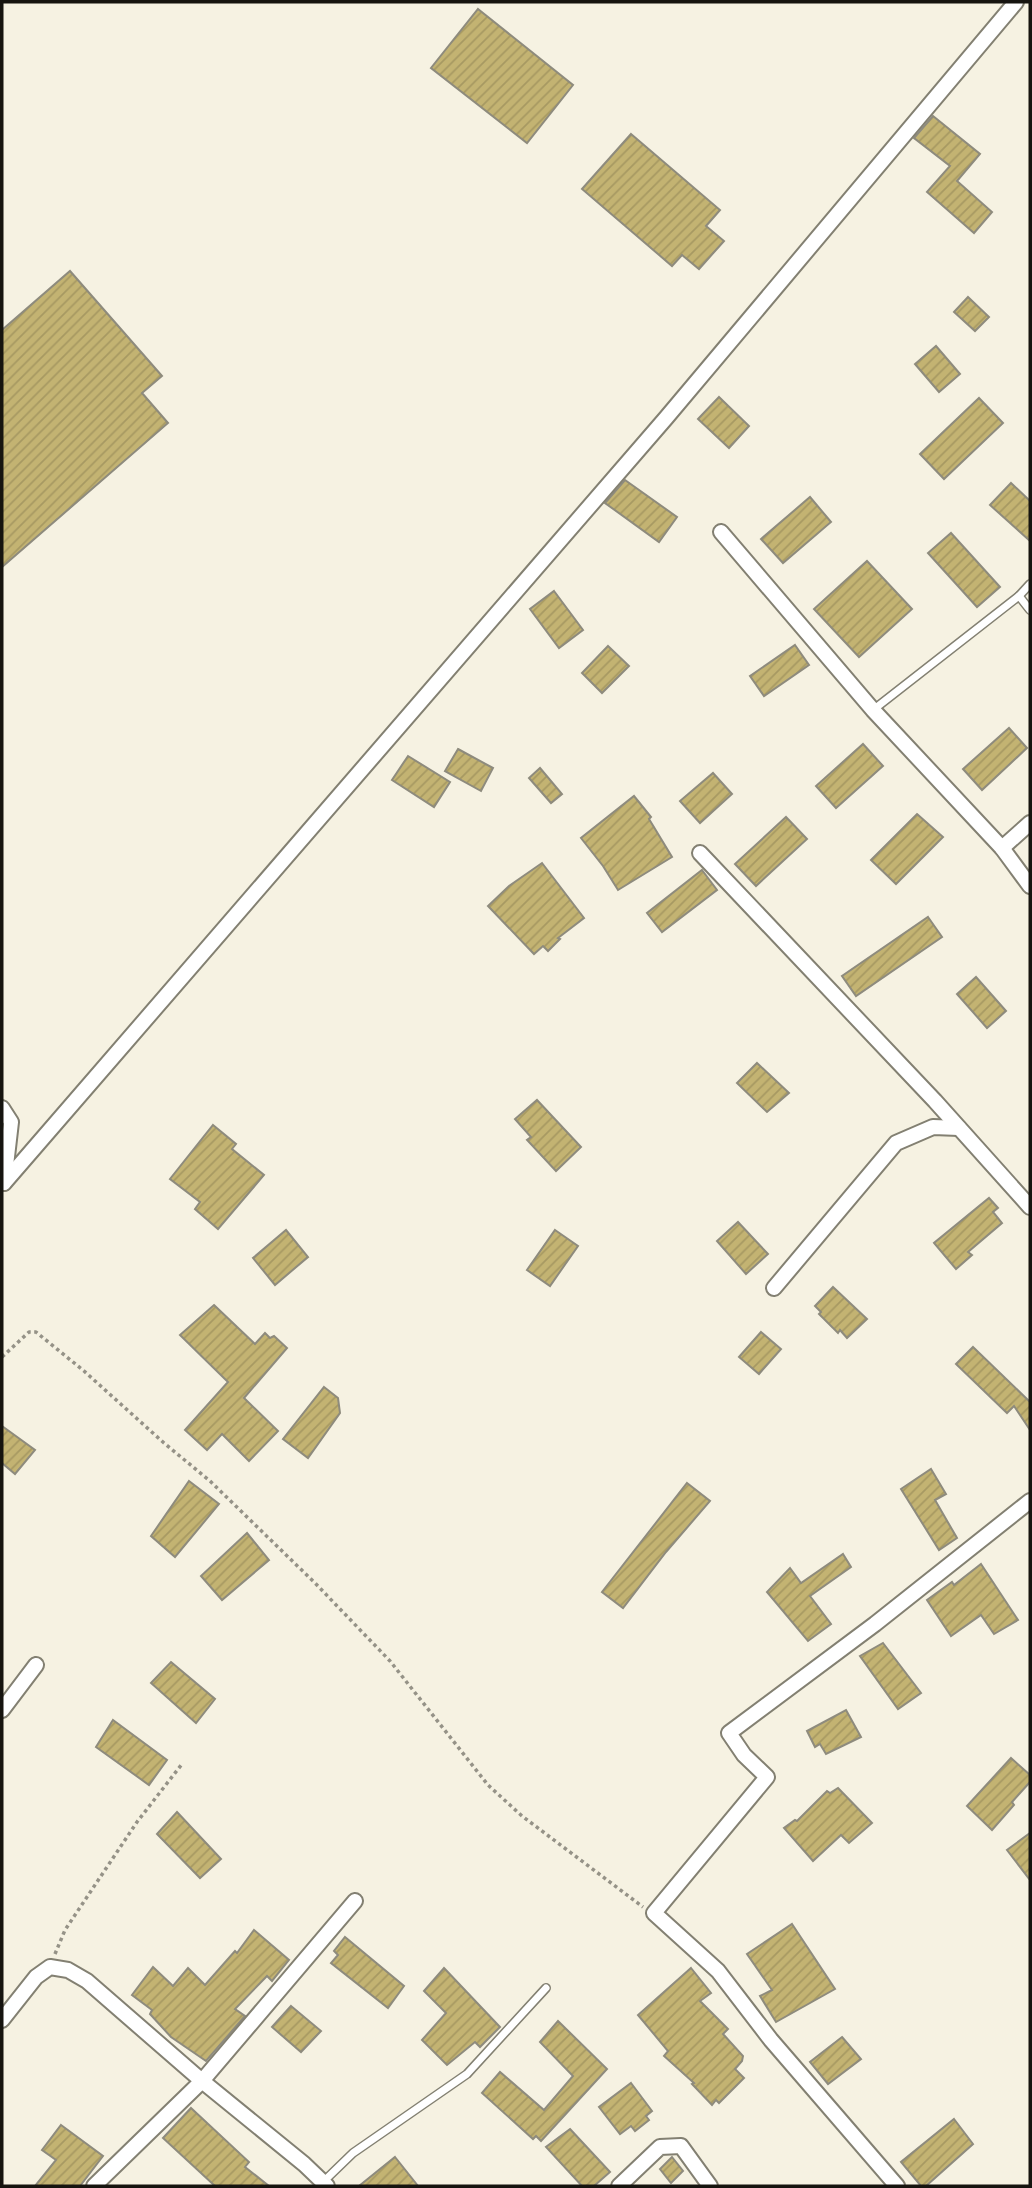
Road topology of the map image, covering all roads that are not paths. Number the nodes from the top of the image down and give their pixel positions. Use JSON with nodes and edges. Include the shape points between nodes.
{"nodes":[{"id":1,"x":1016,"y":2,"type":"edge"},
{"id":2,"x":721,"y":532,"type":"dead end"},
{"id":3,"x":1030,"y":584,"type":"edge"},
{"id":4,"x":1019,"y":596,"type":"junction"},
{"id":5,"x":1030,"y":610,"type":"edge"},
{"id":6,"x":873,"y":710,"type":"junction"},
{"id":7,"x":1030,"y":823,"type":"edge"},
{"id":8,"x":1002,"y":848,"type":"junction"},
{"id":9,"x":700,"y":853,"type":"dead end"},
{"id":10,"x":1030,"y":886,"type":"edge"},
{"id":11,"x":2,"y":1108,"type":"edge"},
{"id":12,"x":959,"y":1128,"type":"junction"},
{"id":13,"x":3,"y":1185,"type":"edge"},
{"id":14,"x":1030,"y":1208,"type":"edge"},
{"id":15,"x":774,"y":1288,"type":"dead end"},
{"id":16,"x":1030,"y":1501,"type":"edge"},
{"id":17,"x":36,"y":1665,"type":"dead end"},
{"id":18,"x":2,"y":1710,"type":"edge"},
{"id":19,"x":355,"y":1900,"type":"dead end"},
{"id":20,"x":546,"y":1988,"type":"dead end"},
{"id":21,"x":2,"y":2020,"type":"edge"},
{"id":22,"x":202,"y":2081,"type":"junction"},
{"id":23,"x":325,"y":2184,"type":"edge"},
{"id":24,"x":94,"y":2186,"type":"edge"},
{"id":25,"x":619,"y":2186,"type":"edge"},
{"id":26,"x":710,"y":2186,"type":"edge"},
{"id":27,"x":897,"y":2186,"type":"edge"}],
"edges":[{"from":1,"to":13,"type":"street","via":[[666,418]]},
{"from":2,"to":6,"type":"street"},
{"from":3,"to":4,"type":"lane"},
{"from":4,"to":5,"type":"lane"},
{"from":4,"to":6,"type":"lane"},
{"from":6,"to":8,"type":"street"},
{"from":7,"to":8,"type":"street"},
{"from":8,"to":10,"type":"street"},
{"from":9,"to":12,"type":"street"},
{"from":11,"to":13,"type":"street","via":[[11,1122]]},
{"from":12,"to":14,"type":"street"},
{"from":12,"to":15,"type":"street","via":[[933,1127],[896,1143]]},
{"from":16,"to":27,"type":"street","via":[[729,1734],[766,1777],[654,1913],[718,1970]]},
{"from":17,"to":18,"type":"street"},
{"from":19,"to":22,"type":"street"},
{"from":20,"to":23,"type":"lane","via":[[467,2074],[353,2153]]},
{"from":21,"to":22,"type":"street","via":[[36,1977],[50,1967],[68,1970],[87,1981]]},
{"from":22,"to":23,"type":"street"},
{"from":22,"to":24,"type":"street"},
{"from":25,"to":26,"type":"street","via":[[660,2147],[681,2146]]}]}
